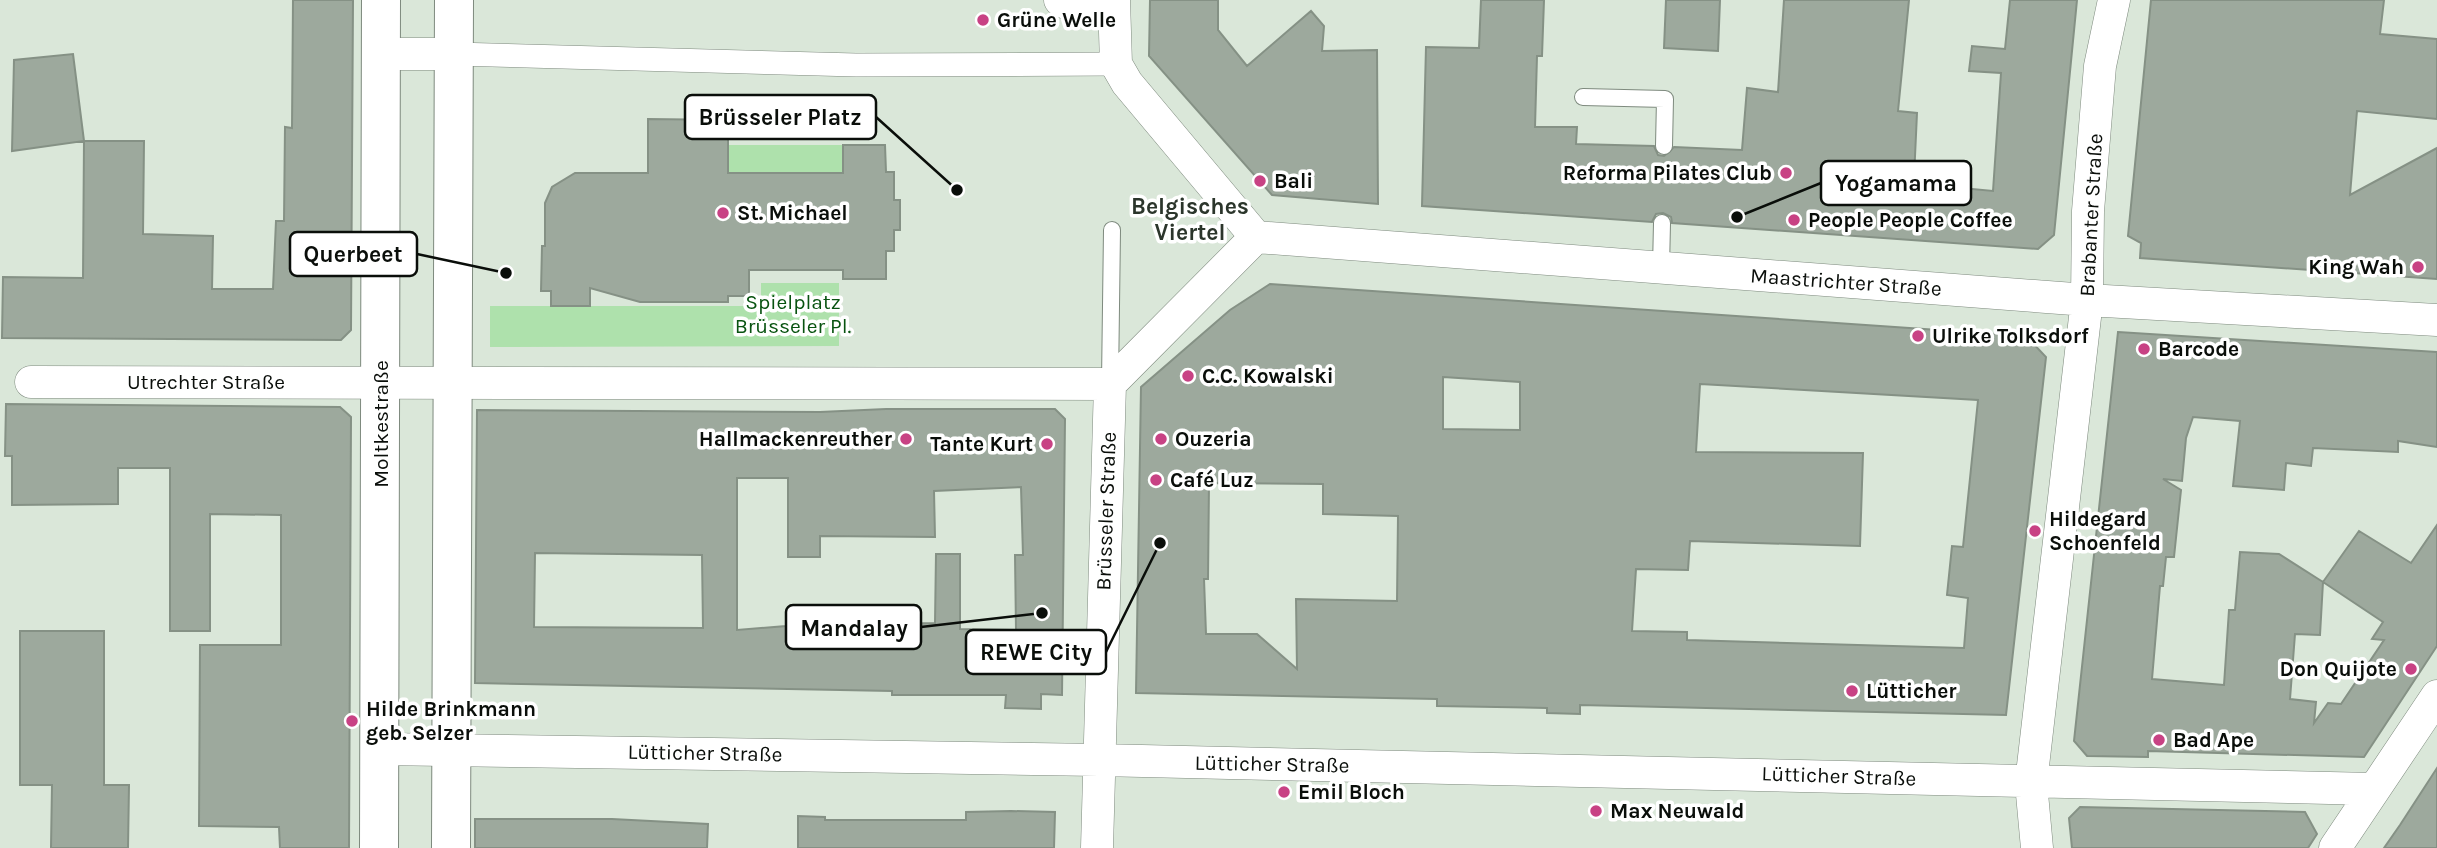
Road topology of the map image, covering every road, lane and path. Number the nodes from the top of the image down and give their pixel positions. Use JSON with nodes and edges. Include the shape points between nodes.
{"nodes":[{"id":1,"x":382,"y":0,"type":"edge"},
{"id":2,"x":454,"y":0,"type":"edge"},
{"id":3,"x":1060,"y":0,"type":"edge"},
{"id":4,"x":2114,"y":0,"type":"edge"},
{"id":5,"x":1114,"y":7,"type":"edge"},
{"id":6,"x":380,"y":54,"type":"junction"},
{"id":7,"x":455,"y":54,"type":"junction"},
{"id":8,"x":1116,"y":64,"type":"junction"},
{"id":9,"x":1583,"y":97,"type":"dead end"},
{"id":10,"x":1664,"y":146,"type":"dead end"},
{"id":11,"x":1662,"y":223,"type":"dead end"},
{"id":12,"x":1112,"y":230,"type":"dead end"},
{"id":13,"x":1256,"y":237,"type":"junction"},
{"id":14,"x":1661,"y":268,"type":"junction"},
{"id":15,"x":2087,"y":300,"type":"junction"},
{"id":16,"x":2437,"y":320,"type":"edge"},
{"id":17,"x":32,"y":382,"type":"dead end"},
{"id":18,"x":380,"y":383,"type":"junction"},
{"id":19,"x":454,"y":384,"type":"junction"},
{"id":20,"x":1110,"y":384,"type":"junction"},
{"id":21,"x":2437,"y":696,"type":"edge"},
{"id":22,"x":380,"y":749,"type":"junction"},
{"id":23,"x":452,"y":749,"type":"junction"},
{"id":24,"x":1099,"y":760,"type":"junction"},
{"id":25,"x":2031,"y":783,"type":"junction"},
{"id":26,"x":2373,"y":789,"type":"junction"},
{"id":27,"x":379,"y":848,"type":"edge"},
{"id":28,"x":451,"y":848,"type":"edge"},
{"id":29,"x":1097,"y":848,"type":"edge"},
{"id":30,"x":2037,"y":848,"type":"edge"},
{"id":31,"x":2335,"y":848,"type":"edge"}],
"edges":[{"from":1,"to":6,"type":"street","name":"Moltkestraße"},
{"from":2,"to":7,"type":"street"},
{"from":3,"to":5,"type":"street","via":[[1083,11]]},
{"from":4,"to":15,"type":"street","name":"Brabanter Straße","via":[[2099,66],[2088,211]]},
{"from":5,"to":8,"type":"street"},
{"from":6,"to":7,"type":"street"},
{"from":6,"to":18,"type":"street","name":"Moltkestraße"},
{"from":7,"to":8,"type":"street","via":[[856,65]]},
{"from":7,"to":19,"type":"street"},
{"from":8,"to":13,"type":"street"},
{"from":9,"to":10,"type":"lane","via":[[1665,99]]},
{"from":11,"to":14,"type":"lane"},
{"from":12,"to":20,"type":"lane"},
{"from":13,"to":14,"type":"street","name":"Maastrichter Straße"},
{"from":13,"to":20,"type":"street"},
{"from":14,"to":15,"type":"street","name":"Maastrichter Straße"},
{"from":15,"to":16,"type":"street","name":"Maastrichter Straße"},
{"from":15,"to":25,"type":"street","name":"Brabanter Straße"},
{"from":17,"to":18,"type":"street","name":"Utrechter Straße"},
{"from":18,"to":19,"type":"street","name":"Utrechter Straße"},
{"from":18,"to":22,"type":"street","name":"Moltkestraße"},
{"from":19,"to":20,"type":"street","name":"Utrechter Straße"},
{"from":19,"to":23,"type":"street"},
{"from":20,"to":24,"type":"street","name":"Brüsseler Straße"},
{"from":21,"to":26,"type":"street"},
{"from":22,"to":23,"type":"street","name":"Lütticher Straße"},
{"from":22,"to":27,"type":"street","name":"Moltkestraße"},
{"from":23,"to":24,"type":"street","name":"Lütticher Straße"},
{"from":23,"to":28,"type":"street"},
{"from":24,"to":25,"type":"street","name":"Lütticher Straße"},
{"from":24,"to":29,"type":"street","name":"Brüsseler Straße"},
{"from":25,"to":26,"type":"street","name":"Lütticher Straße"},
{"from":25,"to":30,"type":"street","name":"Brabanter Straße"},
{"from":26,"to":31,"type":"street"}]}
